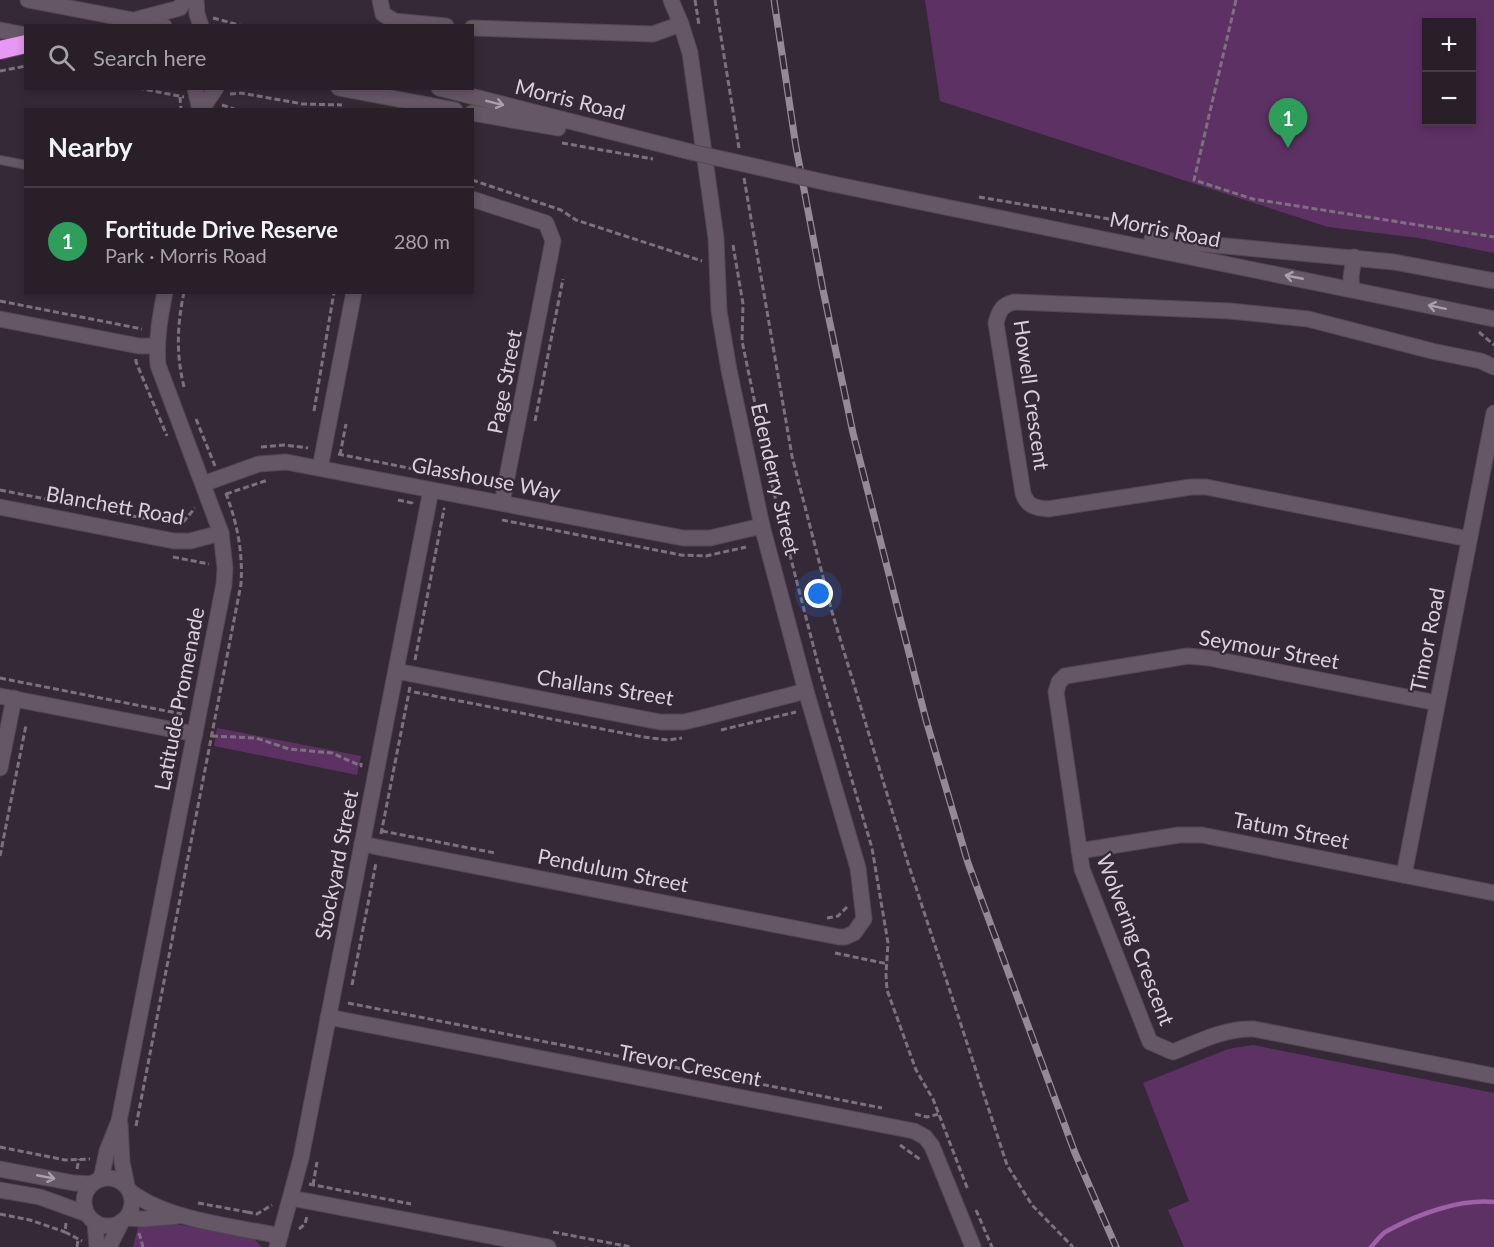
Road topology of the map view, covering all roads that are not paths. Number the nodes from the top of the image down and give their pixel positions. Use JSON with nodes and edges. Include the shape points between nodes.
{"nodes":[{"id":1,"x":28,"y":0,"type":"edge"},
{"id":2,"x":184,"y":0,"type":"edge"},
{"id":3,"x":196,"y":0,"type":"edge"},
{"id":4,"x":380,"y":0,"type":"edge"},
{"id":5,"x":671,"y":0,"type":"edge"},
{"id":6,"x":138,"y":20,"type":"junction"},
{"id":7,"x":155,"y":24,"type":"edge"},
{"id":8,"x":200,"y":24,"type":"edge"},
{"id":9,"x":425,"y":24,"type":"edge"},
{"id":10,"x":681,"y":24,"type":"junction"},
{"id":11,"x":474,"y":28,"type":"edge"},
{"id":12,"x":0,"y":30,"type":"edge"},
{"id":13,"x":24,"y":35,"type":"edge"},
{"id":14,"x":24,"y":44,"type":"edge"},
{"id":15,"x":0,"y":50,"type":"edge"},
{"id":16,"x":195,"y":90,"type":"edge"},
{"id":17,"x":215,"y":90,"type":"edge"},
{"id":18,"x":350,"y":90,"type":"edge"},
{"id":19,"x":447,"y":90,"type":"edge"},
{"id":20,"x":200,"y":108,"type":"edge"},
{"id":21,"x":201,"y":108,"type":"edge"},
{"id":22,"x":444,"y":108,"type":"edge"},
{"id":23,"x":474,"y":113,"type":"edge"},
{"id":24,"x":691,"y":152,"type":"junction"},
{"id":25,"x":0,"y":160,"type":"edge"},
{"id":26,"x":24,"y":165,"type":"edge"},
{"id":27,"x":828,"y":183,"type":"junction"},
{"id":28,"x":474,"y":200,"type":"edge"},
{"id":29,"x":1354,"y":257,"type":"junction"},
{"id":30,"x":1494,"y":281,"type":"edge"},
{"id":31,"x":1352,"y":289,"type":"junction"},
{"id":32,"x":165,"y":294,"type":"edge"},
{"id":33,"x":354,"y":294,"type":"edge"},
{"id":34,"x":0,"y":319,"type":"edge"},
{"id":35,"x":1494,"y":319,"type":"edge"},
{"id":36,"x":157,"y":346,"type":"junction"},
{"id":37,"x":1494,"y":367,"type":"edge"},
{"id":38,"x":1494,"y":413,"type":"edge"},
{"id":39,"x":320,"y":468,"type":"junction"},
{"id":40,"x":203,"y":484,"type":"junction"},
{"id":41,"x":431,"y":490,"type":"junction"},
{"id":42,"x":502,"y":503,"type":"junction"},
{"id":43,"x":0,"y":507,"type":"edge"},
{"id":44,"x":762,"y":526,"type":"junction"},
{"id":45,"x":221,"y":533,"type":"junction"},
{"id":46,"x":1469,"y":539,"type":"junction"},
{"id":47,"x":396,"y":671,"type":"junction"},
{"id":48,"x":1059,"y":682,"type":"joint"},
{"id":49,"x":801,"y":687,"type":"junction"},
{"id":50,"x":7,"y":697,"type":"edge"},
{"id":51,"x":1437,"y":702,"type":"junction"},
{"id":52,"x":195,"y":734,"type":"junction"},
{"id":53,"x":0,"y":768,"type":"edge"},
{"id":54,"x":362,"y":844,"type":"junction"},
{"id":55,"x":1079,"y":850,"type":"junction"},
{"id":56,"x":1404,"y":875,"type":"junction"},
{"id":57,"x":1494,"y":893,"type":"edge"},
{"id":58,"x":854,"y":933,"type":"joint"},
{"id":59,"x":328,"y":1017,"type":"junction"},
{"id":60,"x":1494,"y":1076,"type":"edge"},
{"id":61,"x":119,"y":1121,"type":"junction"},
{"id":62,"x":0,"y":1168,"type":"edge"},
{"id":63,"x":97,"y":1181,"type":"junction"},
{"id":64,"x":128,"y":1189,"type":"junction"},
{"id":65,"x":0,"y":1190,"type":"edge"},
{"id":66,"x":291,"y":1198,"type":"junction"},
{"id":67,"x":181,"y":1215,"type":"junction"},
{"id":68,"x":91,"y":1218,"type":"junction"},
{"id":69,"x":124,"y":1219,"type":"junction"},
{"id":70,"x":278,"y":1241,"type":"edge"},
{"id":71,"x":97,"y":1247,"type":"edge"},
{"id":72,"x":109,"y":1247,"type":"edge"},
{"id":73,"x":548,"y":1247,"type":"edge"},
{"id":74,"x":973,"y":1247,"type":"edge"}],
"edges":[{"from":1,"to":6,"type":"street"},
{"from":2,"to":6,"type":"street","via":[[180,8]]},
{"from":3,"to":8,"type":"street"},
{"from":4,"to":9,"type":"street","via":[[383,14],[394,21]]},
{"from":5,"to":10,"type":"street","name":"Edenderry Street"},
{"from":6,"to":7,"type":"street"},
{"from":10,"to":11,"type":"street","via":[[653,34]]},
{"from":10,"to":44,"type":"street","name":"Edenderry Street","via":[[690,53],[716,238],[719,311]]},
{"from":12,"to":13,"type":"street"},
{"from":14,"to":15,"type":"highway"},
{"from":16,"to":20,"type":"street"},
{"from":17,"to":21,"type":"street"},
{"from":18,"to":22,"type":"street"},
{"from":19,"to":24,"type":"street","name":"Morris Road","one_way":true},
{"from":23,"to":24,"type":"street","name":"Morris Road"},
{"from":24,"to":27,"type":"street","name":"Morris Road","bridge":true},
{"from":25,"to":26,"type":"lane"},
{"from":27,"to":29,"type":"street","name":"Morris Road","via":[[1161,241]]},
{"from":31,"to":27,"type":"street","name":"Morris Road","one_way":true},
{"from":28,"to":42,"type":"street","name":"Page Street","via":[[546,224],[554,241]]},
{"from":29,"to":30,"type":"street","name":"Morris Road"},
{"from":29,"to":31,"type":"street"},
{"from":35,"to":31,"type":"street","name":"Morris Road","one_way":true},
{"from":32,"to":36,"type":"street","name":"Latitude Promenade"},
{"from":33,"to":39,"type":"street"},
{"from":34,"to":36,"type":"street","via":[[139,346]]},
{"from":36,"to":40,"type":"street","name":"Latitude Promenade","via":[[162,380]]},
{"from":37,"to":46,"type":"street","name":"Howell Crescent","via":[[1308,319],[1230,311],[1014,302],[1005,304],[996,323],[1023,493],[1036,508],[1206,487]]},
{"from":38,"to":46,"type":"street","name":"Timor Road"},
{"from":39,"to":40,"type":"street","name":"Glasshouse Way","via":[[268,463]]},
{"from":39,"to":41,"type":"street","name":"Glasshouse Way"},
{"from":40,"to":45,"type":"street","name":"Latitude Promenade"},
{"from":41,"to":42,"type":"street","name":"Glasshouse Way"},
{"from":41,"to":47,"type":"street","name":"Stockyard Street"},
{"from":42,"to":44,"type":"street","name":"Glasshouse Way","via":[[683,538],[710,538]]},
{"from":43,"to":45,"type":"street","name":"Blanchett Road","via":[[174,541]]},
{"from":44,"to":49,"type":"street","name":"Edenderry Street"},
{"from":45,"to":52,"type":"street","name":"Latitude Promenade","via":[[224,584]]},
{"from":46,"to":51,"type":"street","name":"Timor Road"},
{"from":47,"to":49,"type":"street","name":"Challans Street","via":[[660,722],[701,718]]},
{"from":47,"to":54,"type":"street","name":"Stockyard Street"},
{"from":48,"to":51,"type":"street","name":"Seymour Street","via":[[1078,673],[1188,656]]},
{"from":48,"to":55,"type":"street","name":"Wolvering Crescent","via":[[1056,702]]},
{"from":49,"to":58,"type":"street","name":"Edenderry Street","via":[[858,868],[865,914]]},
{"from":50,"to":52,"type":"street"},
{"from":50,"to":53,"type":"street"},
{"from":51,"to":56,"type":"street","name":"Timor Road"},
{"from":52,"to":61,"type":"street","name":"Latitude Promenade"},
{"from":54,"to":58,"type":"street","name":"Pendulum Street","via":[[819,933],[845,937]]},
{"from":54,"to":59,"type":"street","name":"Stockyard Street"},
{"from":55,"to":56,"type":"street","name":"Tatum Street","via":[[1202,835]]},
{"from":55,"to":60,"type":"street","name":"Wolvering Crescent","via":[[1084,875],[1150,1042],[1173,1052],[1222,1032],[1254,1029]]},
{"from":56,"to":57,"type":"street","name":"Tatum Street"},
{"from":59,"to":66,"type":"street","name":"Stockyard Street"},
{"from":59,"to":74,"type":"street","name":"Trevor Crescent","via":[[914,1131],[932,1146]]},
{"from":61,"to":63,"type":"street","name":"Latitude Promenade"},
{"from":61,"to":64,"type":"street","name":"Latitude Promenade"},
{"from":62,"to":63,"type":"street","one_way":true,"via":[[74,1183]]},
{"from":63,"to":64,"type":"street","via":[[112,1178]]},
{"from":63,"to":68,"type":"street","via":[[84,1198]]},
{"from":64,"to":67,"type":"street","via":[[147,1202]]},
{"from":64,"to":69,"type":"street","via":[[132,1205]]},
{"from":65,"to":68,"type":"street","via":[[40,1197]]},
{"from":66,"to":70,"type":"street","name":"Stockyard Street"},
{"from":66,"to":73,"type":"street"},
{"from":67,"to":69,"type":"street"},
{"from":67,"to":70,"type":"street"},
{"from":68,"to":69,"type":"street","via":[[112,1226]]},
{"from":68,"to":71,"type":"street"},
{"from":69,"to":72,"type":"street"}]}
